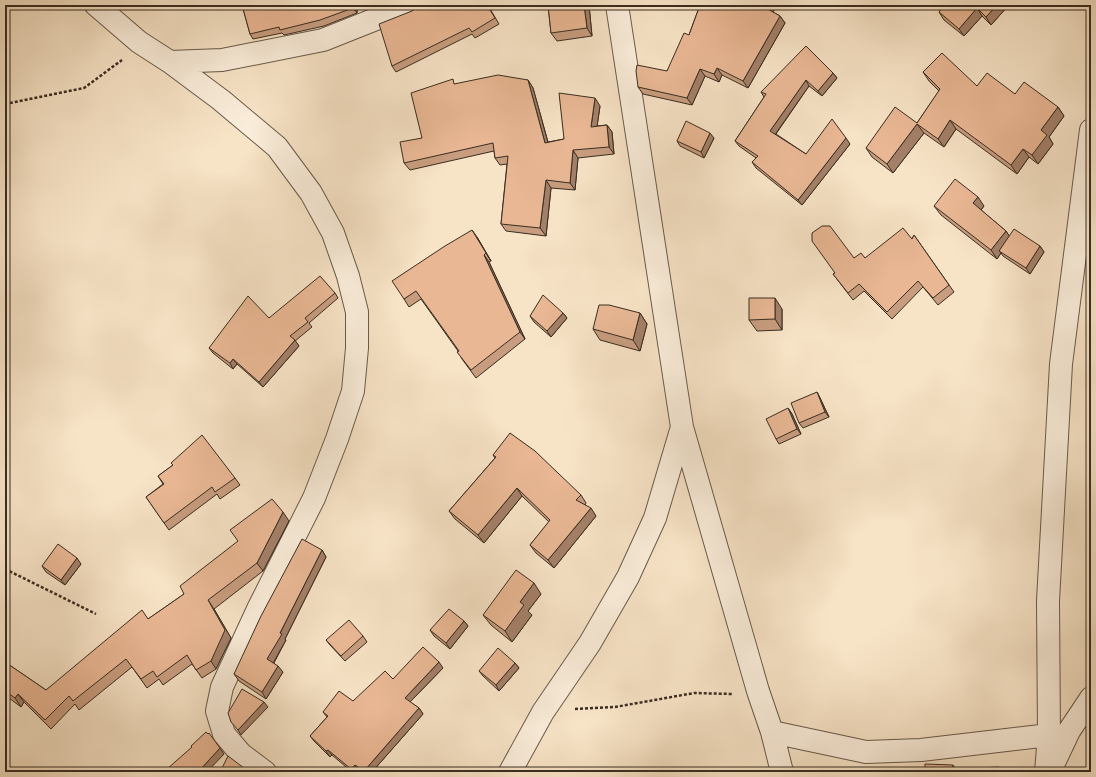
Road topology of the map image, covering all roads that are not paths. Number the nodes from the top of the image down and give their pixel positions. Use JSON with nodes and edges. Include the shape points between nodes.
{"nodes":[{"id":1,"x":96,"y":5,"type":"edge"},
{"id":2,"x":411,"y":5,"type":"edge"},
{"id":3,"x":618,"y":5,"type":"edge"},
{"id":4,"x":170,"y":62,"type":"junction"},
{"id":5,"x":1091,"y":130,"type":"edge"},
{"id":6,"x":682,"y":428,"type":"junction"},
{"id":7,"x":1091,"y":698,"type":"edge"},
{"id":8,"x":772,"y":732,"type":"junction"},
{"id":9,"x":1049,"y":735,"type":"junction"},
{"id":10,"x":265,"y":772,"type":"edge"},
{"id":11,"x":510,"y":772,"type":"edge"},
{"id":12,"x":782,"y":772,"type":"edge"},
{"id":13,"x":1046,"y":772,"type":"edge"},
{"id":14,"x":1050,"y":772,"type":"edge"}],
"edges":[{"from":1,"to":4,"type":"street","via":[[143,45]]},
{"from":2,"to":4,"type":"street","via":[[323,40],[222,60]]},
{"from":3,"to":6,"type":"street"},
{"from":4,"to":10,"type":"street","via":[[277,147],[311,193],[333,233],[357,312],[353,391],[337,438],[314,498],[222,687],[217,711],[224,734],[241,754]]},
{"from":5,"to":9,"type":"street","via":[[1061,364],[1048,601]]},
{"from":6,"to":8,"type":"street"},
{"from":6,"to":11,"type":"street","via":[[655,518],[628,577],[590,643],[545,709]]},
{"from":7,"to":14,"type":"street","via":[[1069,731]]},
{"from":8,"to":9,"type":"street","via":[[866,752],[920,750]]},
{"from":8,"to":12,"type":"street"},
{"from":9,"to":13,"type":"street"}]}
